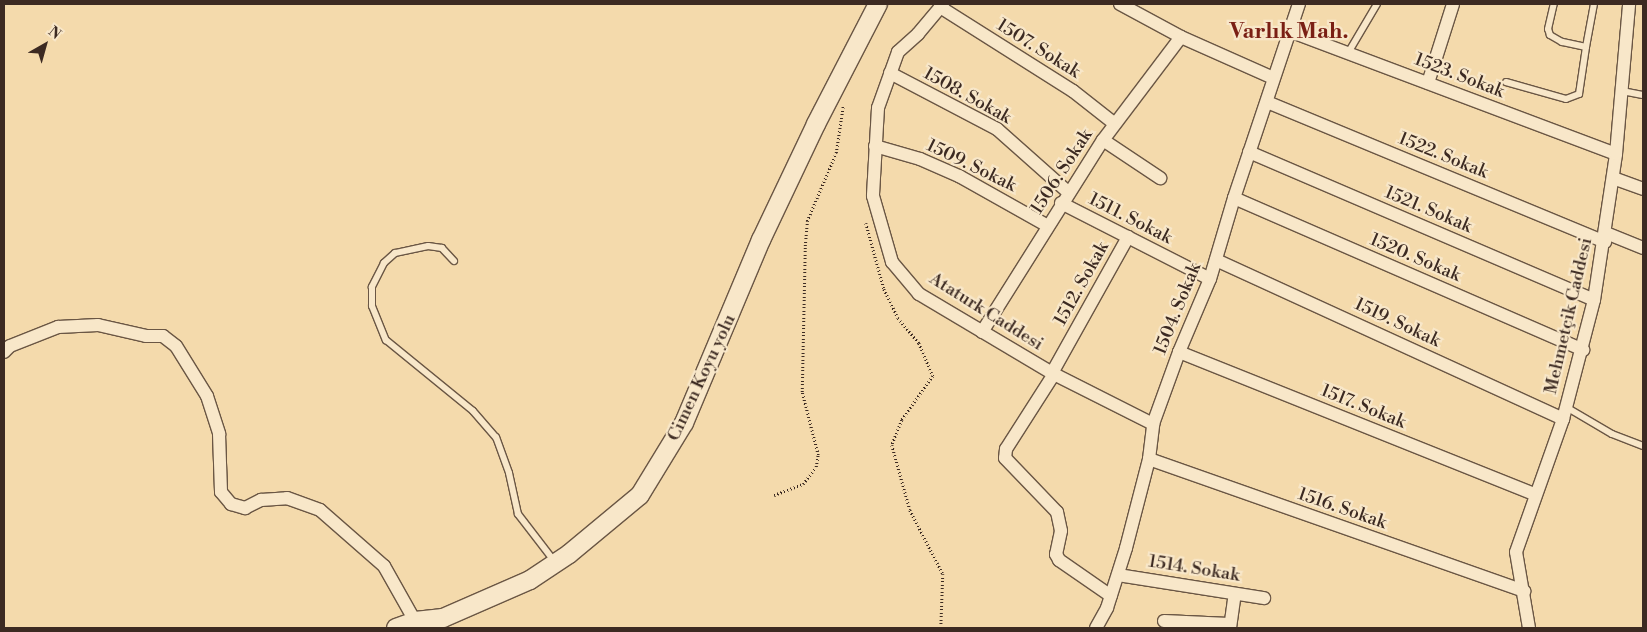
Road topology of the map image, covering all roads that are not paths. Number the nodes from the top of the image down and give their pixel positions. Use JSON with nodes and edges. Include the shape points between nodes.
{"nodes":[{"id":1,"x":878,"y":4,"type":"edge"},
{"id":2,"x":1120,"y":4,"type":"edge"},
{"id":3,"x":1298,"y":4,"type":"edge"},
{"id":4,"x":1377,"y":4,"type":"edge"},
{"id":5,"x":1554,"y":4,"type":"edge"},
{"id":6,"x":1594,"y":4,"type":"edge"},
{"id":7,"x":1629,"y":4,"type":"edge"},
{"id":8,"x":941,"y":5,"type":"edge"},
{"id":9,"x":1449,"y":5,"type":"edge"},
{"id":10,"x":1289,"y":31,"type":"junction"},
{"id":11,"x":1182,"y":37,"type":"junction"},
{"id":12,"x":1586,"y":47,"type":"junction"},
{"id":13,"x":1348,"y":53,"type":"junction"},
{"id":14,"x":890,"y":73,"type":"junction"},
{"id":15,"x":1273,"y":78,"type":"junction"},
{"id":16,"x":1506,"y":82,"type":"dead end"},
{"id":17,"x":1428,"y":83,"type":"junction"},
{"id":18,"x":1622,"y":91,"type":"junction"},
{"id":19,"x":1643,"y":95,"type":"edge"},
{"id":20,"x":1267,"y":102,"type":"junction"},
{"id":21,"x":1115,"y":124,"type":"junction"},
{"id":22,"x":1103,"y":140,"type":"junction"},
{"id":23,"x":875,"y":146,"type":"junction"},
{"id":24,"x":1249,"y":152,"type":"junction"},
{"id":25,"x":1616,"y":154,"type":"junction"},
{"id":26,"x":1160,"y":178,"type":"dead end"},
{"id":27,"x":1613,"y":178,"type":"junction"},
{"id":28,"x":1643,"y":189,"type":"edge"},
{"id":29,"x":1069,"y":193,"type":"junction"},
{"id":30,"x":1234,"y":198,"type":"junction"},
{"id":31,"x":1061,"y":204,"type":"junction"},
{"id":32,"x":1048,"y":226,"type":"junction"},
{"id":33,"x":1128,"y":237,"type":"junction"},
{"id":34,"x":1606,"y":238,"type":"junction"},
{"id":35,"x":1643,"y":248,"type":"edge"},
{"id":36,"x":1216,"y":260,"type":"junction"},
{"id":37,"x":454,"y":262,"type":"dead end"},
{"id":38,"x":1210,"y":279,"type":"junction"},
{"id":39,"x":1594,"y":300,"type":"junction"},
{"id":40,"x":982,"y":332,"type":"junction"},
{"id":41,"x":1583,"y":350,"type":"junction"},
{"id":42,"x":4,"y":352,"type":"edge"},
{"id":43,"x":1179,"y":352,"type":"junction"},
{"id":44,"x":1053,"y":374,"type":"junction"},
{"id":45,"x":1565,"y":413,"type":"junction"},
{"id":46,"x":1153,"y":424,"type":"junction"},
{"id":47,"x":1643,"y":446,"type":"edge"},
{"id":48,"x":1149,"y":459,"type":"junction"},
{"id":49,"x":1534,"y":494,"type":"junction"},
{"id":50,"x":556,"y":563,"type":"junction"},
{"id":51,"x":1118,"y":575,"type":"junction"},
{"id":52,"x":1524,"y":592,"type":"junction"},
{"id":53,"x":1235,"y":594,"type":"junction"},
{"id":54,"x":1111,"y":596,"type":"junction"},
{"id":55,"x":1264,"y":598,"type":"dead end"},
{"id":56,"x":1164,"y":621,"type":"dead end"},
{"id":57,"x":422,"y":625,"type":"edge"},
{"id":58,"x":1230,"y":626,"type":"edge"},
{"id":59,"x":396,"y":628,"type":"edge"},
{"id":60,"x":1096,"y":628,"type":"edge"},
{"id":61,"x":1529,"y":628,"type":"edge"}],
"edges":[{"from":1,"to":50,"type":"street","name":"Cimen Koyu yolu","via":[[812,132],[671,445],[640,495]]},
{"from":2,"to":11,"type":"street"},
{"from":3,"to":10,"type":"street","name":"1504. Sokak"},
{"from":4,"to":13,"type":"lane"},
{"from":5,"to":12,"type":"lane","via":[[1548,29],[1550,35],[1562,42]]},
{"from":6,"to":12,"type":"lane"},
{"from":7,"to":18,"type":"street","name":"Mehmetçik Caddesi"},
{"from":8,"to":14,"type":"street","name":"Ataturk Caddesi","via":[[918,34],[898,52]]},
{"from":8,"to":21,"type":"street","name":"1507. Sokak","via":[[1073,91]]},
{"from":9,"to":17,"type":"street"},
{"from":10,"to":13,"type":"street","name":"1523. Sokak"},
{"from":10,"to":15,"type":"street","name":"1504. Sokak"},
{"from":11,"to":15,"type":"street"},
{"from":11,"to":21,"type":"street","name":"1506. Sokak"},
{"from":12,"to":16,"type":"lane","via":[[1576,97],[1566,98]]},
{"from":13,"to":17,"type":"street","name":"1523. Sokak"},
{"from":14,"to":23,"type":"street","name":"Ataturk Caddesi","via":[[878,108]]},
{"from":14,"to":29,"type":"street","name":"1508. Sokak","via":[[997,129]]},
{"from":15,"to":20,"type":"street","name":"1504. Sokak"},
{"from":17,"to":25,"type":"street","name":"1523. Sokak"},
{"from":18,"to":19,"type":"lane"},
{"from":18,"to":25,"type":"street","name":"Mehmetçik Caddesi"},
{"from":20,"to":24,"type":"street","name":"1504. Sokak"},
{"from":20,"to":34,"type":"street","name":"1522. Sokak"},
{"from":21,"to":22,"type":"street","name":"1506. Sokak"},
{"from":22,"to":26,"type":"street"},
{"from":22,"to":29,"type":"street","name":"1506. Sokak"},
{"from":23,"to":32,"type":"street","name":"1509. Sokak","via":[[920,159],[959,176]]},
{"from":23,"to":40,"type":"street","name":"Ataturk Caddesi","via":[[874,203],[892,262],[919,294]]},
{"from":24,"to":30,"type":"street","name":"1504. Sokak"},
{"from":24,"to":39,"type":"street","name":"1521. Sokak"},
{"from":25,"to":27,"type":"street","name":"Mehmetçik Caddesi"},
{"from":27,"to":28,"type":"street"},
{"from":27,"to":34,"type":"street","name":"Mehmetçik Caddesi"},
{"from":29,"to":31,"type":"street","name":"1506. Sokak"},
{"from":30,"to":36,"type":"street","name":"1504. Sokak"},
{"from":30,"to":41,"type":"street","name":"1520. Sokak"},
{"from":31,"to":32,"type":"street","name":"1506. Sokak"},
{"from":31,"to":33,"type":"street","name":"1511. Sokak"},
{"from":32,"to":40,"type":"street","name":"1506. Sokak"},
{"from":33,"to":38,"type":"street","name":"1511. Sokak"},
{"from":33,"to":44,"type":"street","name":"1512. Sokak"},
{"from":34,"to":35,"type":"street","name":"1522. Sokak"},
{"from":34,"to":39,"type":"street","name":"Mehmetçik Caddesi"},
{"from":36,"to":38,"type":"street","name":"1504. Sokak"},
{"from":36,"to":45,"type":"street","name":"1519. Sokak"},
{"from":37,"to":50,"type":"lane","via":[[442,248],[428,246],[396,253],[384,263],[372,287],[372,306],[386,340],[473,411],[496,437],[509,473],[518,514]]},
{"from":38,"to":43,"type":"street","name":"1504. Sokak"},
{"from":39,"to":41,"type":"street","name":"Mehmetçik Caddesi"},
{"from":40,"to":44,"type":"street","name":"Ataturk Caddesi"},
{"from":41,"to":45,"type":"street","name":"Mehmetçik Caddesi"},
{"from":42,"to":57,"type":"street","via":[[10,346],[58,327],[98,325],[146,336],[163,336],[176,346],[206,396],[219,434],[221,492],[231,504],[245,508],[260,500],[287,498],[320,510],[384,566]]},
{"from":43,"to":46,"type":"street","name":"1504. Sokak"},
{"from":43,"to":49,"type":"street","name":"1517. Sokak"},
{"from":44,"to":46,"type":"street","name":"Ataturk Caddesi"},
{"from":44,"to":54,"type":"street","name":"1512. Sokak","via":[[1006,449],[1005,458],[1057,512],[1061,531],[1056,554],[1059,560]]},
{"from":45,"to":47,"type":"lane"},
{"from":45,"to":49,"type":"street","name":"Mehmetçik Caddesi"},
{"from":46,"to":48,"type":"street","name":"1504. Sokak"},
{"from":48,"to":51,"type":"street","name":"1504. Sokak"},
{"from":48,"to":52,"type":"street","name":"1516. Sokak"},
{"from":49,"to":52,"type":"street","name":"Mehmetçik Caddesi","via":[[1516,552]]},
{"from":50,"to":57,"type":"street","name":"Cimen Koyu yolu","via":[[530,580]]},
{"from":51,"to":53,"type":"street","name":"1514. Sokak"},
{"from":51,"to":54,"type":"street","name":"1504. Sokak"},
{"from":52,"to":61,"type":"street","name":"Mehmetçik Caddesi"},
{"from":53,"to":55,"type":"street","name":"1514. Sokak"},
{"from":53,"to":58,"type":"street"},
{"from":54,"to":60,"type":"street","name":"1504. Sokak"},
{"from":56,"to":58,"type":"street"},
{"from":57,"to":59,"type":"street"}]}
